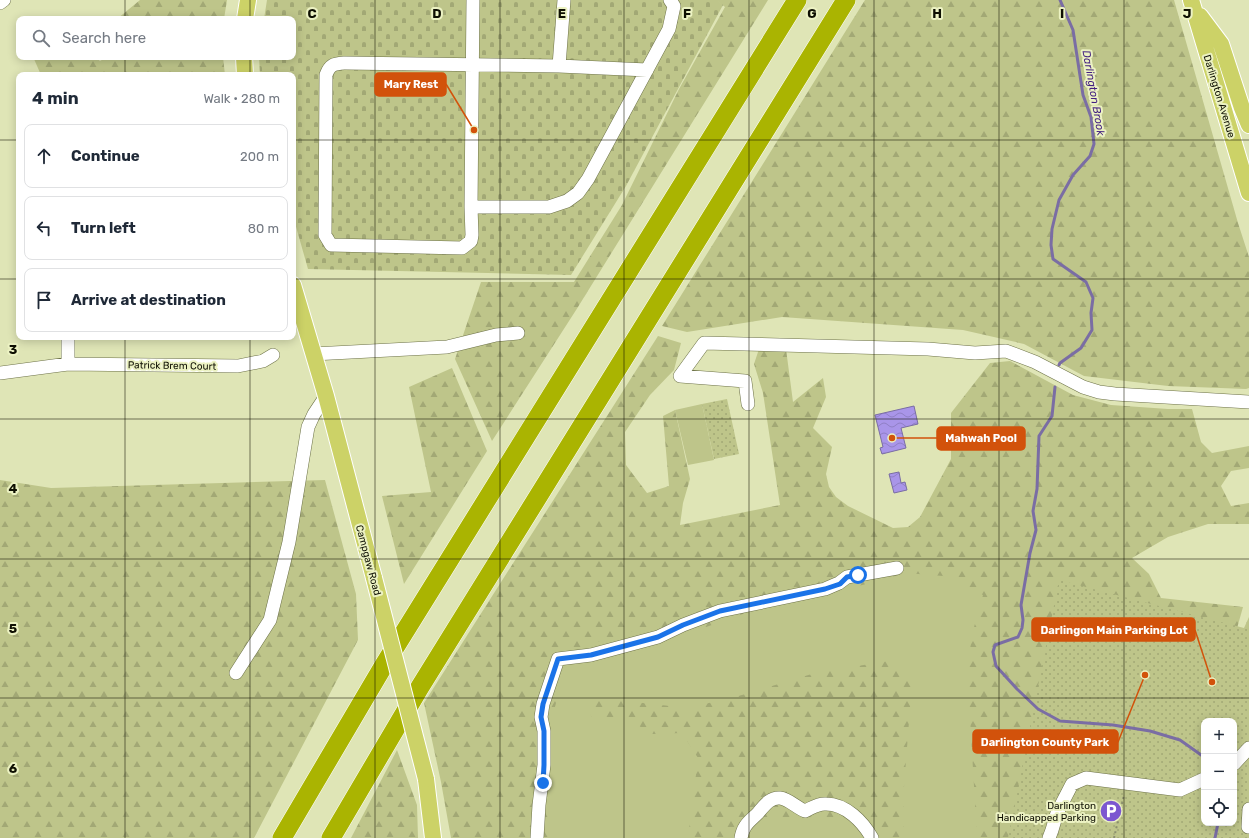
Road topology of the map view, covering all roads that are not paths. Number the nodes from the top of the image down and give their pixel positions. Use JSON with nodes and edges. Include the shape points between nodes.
{"nodes":[{"id":1,"x":4,"y":0,"type":"edge"},
{"id":2,"x":248,"y":0,"type":"edge"},
{"id":3,"x":473,"y":0,"type":"edge"},
{"id":4,"x":564,"y":0,"type":"edge"},
{"id":5,"x":670,"y":0,"type":"edge"},
{"id":6,"x":797,"y":0,"type":"edge"},
{"id":7,"x":846,"y":0,"type":"edge"},
{"id":8,"x":0,"y":3,"type":"edge"},
{"id":9,"x":1192,"y":3,"type":"edge"},
{"id":10,"x":245,"y":16,"type":"edge"},
{"id":11,"x":244,"y":60,"type":"edge"},
{"id":12,"x":472,"y":66,"type":"junction"},
{"id":13,"x":559,"y":66,"type":"junction"},
{"id":14,"x":647,"y":70,"type":"junction"},
{"id":15,"x":245,"y":72,"type":"edge"},
{"id":16,"x":1249,"y":125,"type":"edge"},
{"id":17,"x":1249,"y":193,"type":"edge"},
{"id":18,"x":471,"y":207,"type":"junction"},
{"id":19,"x":296,"y":296,"type":"edge"},
{"id":20,"x":518,"y":333,"type":"dead end"},
{"id":21,"x":68,"y":340,"type":"edge"},
{"id":22,"x":313,"y":354,"type":"junction"},
{"id":23,"x":273,"y":355,"type":"dead end"},
{"id":24,"x":68,"y":364,"type":"junction"},
{"id":25,"x":0,"y":373,"type":"edge"},
{"id":26,"x":326,"y":396,"type":"junction"},
{"id":27,"x":1249,"y":402,"type":"edge"},
{"id":28,"x":748,"y":404,"type":"dead end"},
{"id":29,"x":898,"y":568,"type":"dead end"},
{"id":30,"x":236,"y":673,"type":"dead end"},
{"id":31,"x":1249,"y":753,"type":"edge"},
{"id":32,"x":1237,"y":762,"type":"edge"},
{"id":33,"x":1201,"y":780,"type":"edge"},
{"id":34,"x":1249,"y":809,"type":"edge"},
{"id":35,"x":1248,"y":827,"type":"edge"},
{"id":36,"x":282,"y":838,"type":"edge"},
{"id":37,"x":331,"y":838,"type":"edge"},
{"id":38,"x":433,"y":838,"type":"edge"},
{"id":39,"x":537,"y":838,"type":"edge"},
{"id":40,"x":740,"y":838,"type":"edge"},
{"id":41,"x":872,"y":838,"type":"edge"},
{"id":42,"x":1049,"y":838,"type":"edge"}],
"edges":[{"from":1,"to":8,"type":"street"},
{"from":2,"to":10,"type":"main road"},
{"from":3,"to":12,"type":"street"},
{"from":4,"to":13,"type":"street"},
{"from":5,"to":14,"type":"street","via":[[674,6],[669,29]]},
{"from":6,"to":36,"type":"highway","via":[[384,665]]},
{"from":7,"to":37,"type":"highway","via":[[424,681]]},
{"from":9,"to":16,"type":"main road","via":[[1221,44]]},
{"from":9,"to":17,"type":"main road","name":"Darlington Avenue"},
{"from":11,"to":15,"type":"main road"},
{"from":12,"to":13,"type":"street"},
{"from":12,"to":18,"type":"street"},
{"from":12,"to":18,"type":"street","via":[[345,63],[328,68],[325,235],[331,245],[462,248],[471,241]]},
{"from":13,"to":14,"type":"street"},
{"from":14,"to":18,"type":"street","via":[[578,193],[567,201],[549,208]]},
{"from":19,"to":22,"type":"main road","name":"Campgaw Road"},
{"from":20,"to":22,"type":"street","via":[[447,346]]},
{"from":21,"to":24,"type":"street"},
{"from":22,"to":26,"type":"main road","name":"Campgaw Road"},
{"from":23,"to":24,"type":"street","name":"Patrick Brem Court","via":[[262,361],[238,366]]},
{"from":24,"to":25,"type":"street","name":"Patrick Brem Court"},
{"from":26,"to":30,"type":"street","via":[[308,427],[289,542],[270,620]]},
{"from":26,"to":38,"type":"main road","name":"Campgaw Road","bridge":true,"via":[[426,779]]},
{"from":27,"to":28,"type":"street","via":[[1099,392],[1083,387],[1006,350],[975,353],[928,349],[704,343],[680,376],[745,381]]},
{"from":29,"to":39,"type":"street","via":[[847,577],[840,584],[825,589],[720,611],[658,637],[625,646],[591,655],[558,659],[541,717],[544,731],[544,765]]},
{"from":31,"to":32,"type":"street"},
{"from":33,"to":42,"type":"street","via":[[1180,790],[1086,778],[1072,784],[1057,813]]},
{"from":34,"to":35,"type":"street"},
{"from":40,"to":41,"type":"street","via":[[746,825],[766,803],[771,799],[782,798],[805,811],[816,805],[826,804],[843,809],[858,819]]}]}
